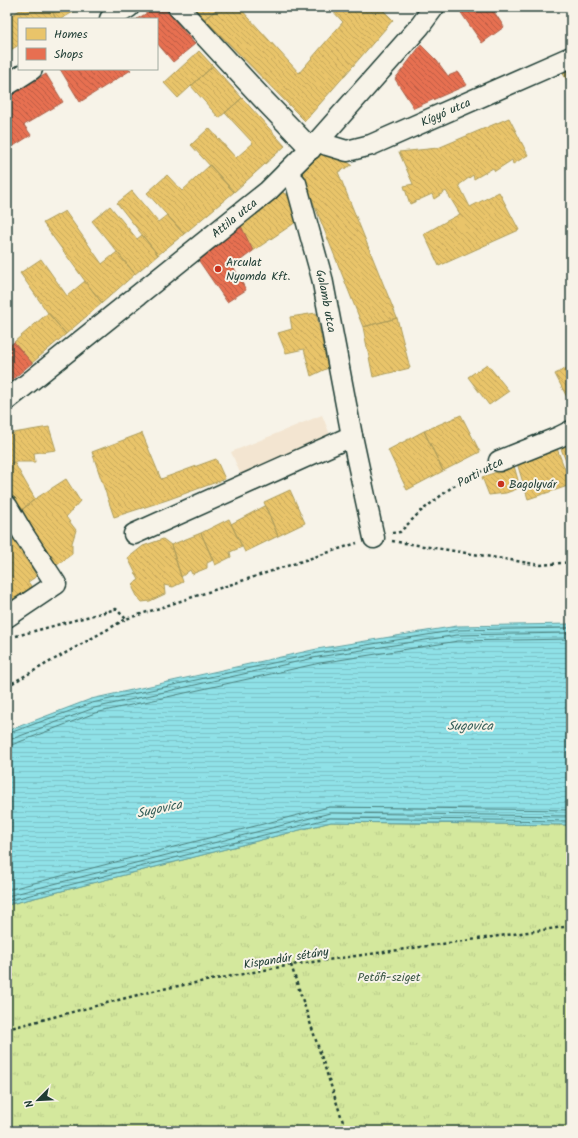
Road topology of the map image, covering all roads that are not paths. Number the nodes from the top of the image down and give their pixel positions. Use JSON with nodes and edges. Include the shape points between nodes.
{"nodes":[{"id":1,"x":129,"y":7,"type":"edge"},
{"id":2,"x":178,"y":7,"type":"edge"},
{"id":3,"x":434,"y":7,"type":"edge"},
{"id":4,"x":112,"y":18,"type":"edge"},
{"id":5,"x":571,"y":57,"type":"edge"},
{"id":6,"x":30,"y":70,"type":"edge"},
{"id":7,"x":7,"y":85,"type":"edge"},
{"id":8,"x":315,"y":145,"type":"junction"},
{"id":9,"x":286,"y":173,"type":"junction"},
{"id":10,"x":7,"y":400,"type":"edge"},
{"id":11,"x":571,"y":431,"type":"edge"},
{"id":12,"x":352,"y":436,"type":"junction"},
{"id":13,"x":499,"y":461,"type":"road end"},
{"id":14,"x":7,"y":506,"type":"edge"},
{"id":15,"x":134,"y":534,"type":"dead end"},
{"id":16,"x":374,"y":538,"type":"road end"},
{"id":17,"x":7,"y":617,"type":"edge"}],
"edges":[{"from":1,"to":4,"type":"street"},
{"from":2,"to":8,"type":"street","via":[[257,93]]},
{"from":3,"to":8,"type":"street","name":"Attila utca"},
{"from":5,"to":8,"type":"street","name":"Kígyó utca","via":[[371,145],[347,151],[327,145]]},
{"from":6,"to":7,"type":"street"},
{"from":8,"to":9,"type":"street","name":"Attila utca"},
{"from":9,"to":10,"type":"street","name":"Attila utca","via":[[268,191]]},
{"from":9,"to":12,"type":"street","name":"Galamb utca","via":[[296,183],[322,278]]},
{"from":11,"to":13,"type":"street","name":"Parti utca"},
{"from":12,"to":15,"type":"street"},
{"from":12,"to":16,"type":"street","name":"Galamb utca"},
{"from":14,"to":17,"type":"street","via":[[56,584]]}]}
